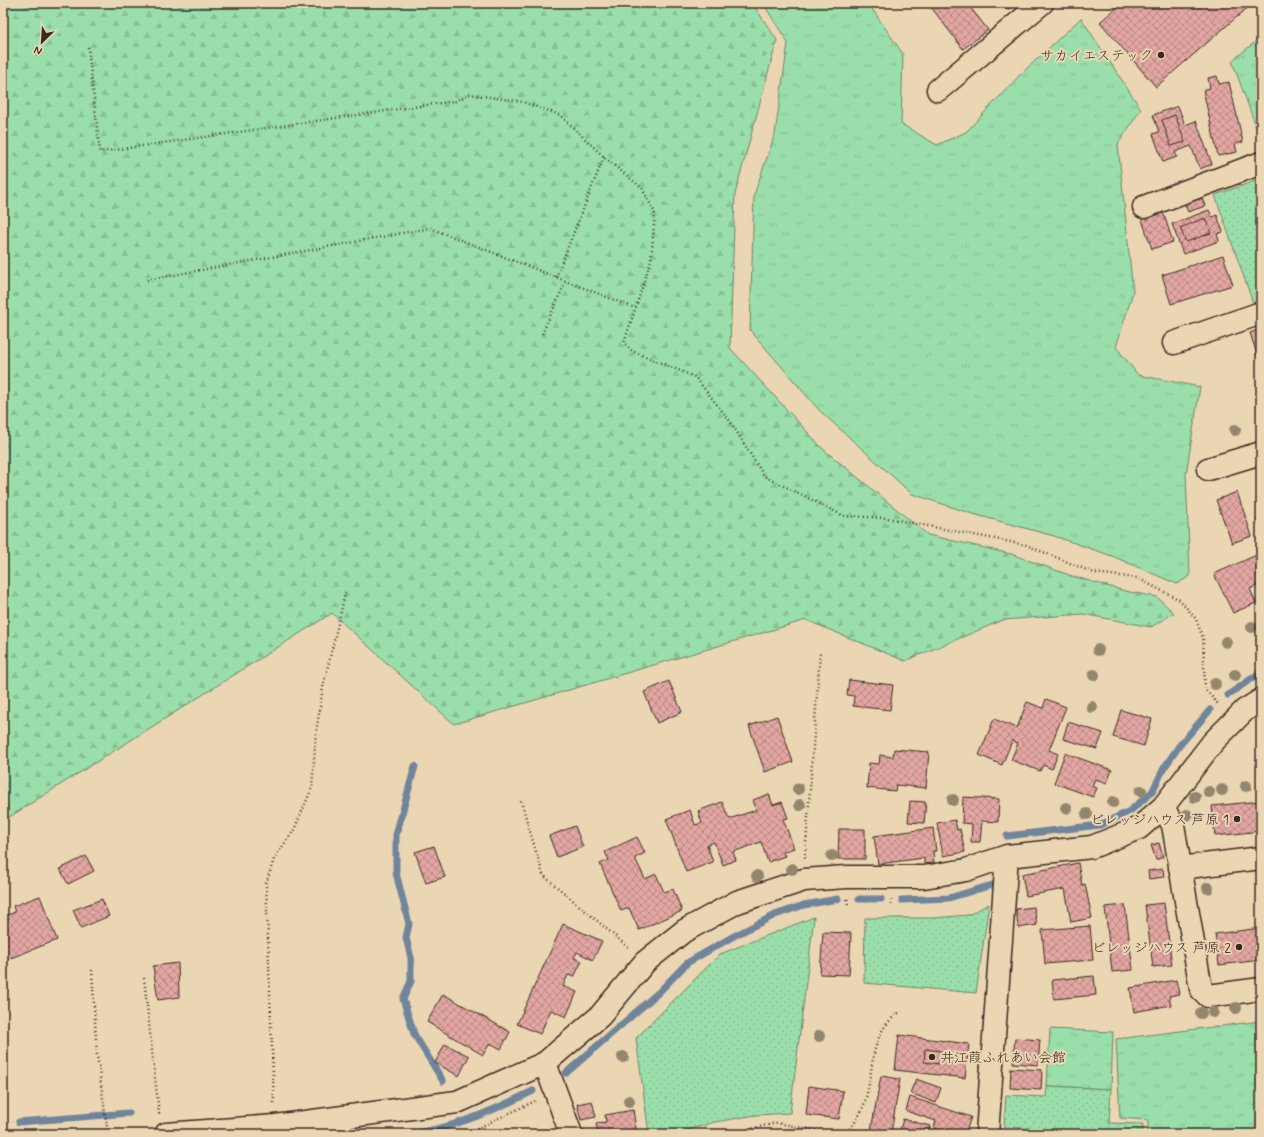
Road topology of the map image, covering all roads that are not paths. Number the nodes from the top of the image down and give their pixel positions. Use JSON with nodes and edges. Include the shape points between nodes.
{"nodes":[{"id":1,"x":1042,"y":3,"type":"edge"},
{"id":2,"x":938,"y":90,"type":"dead end"},
{"id":3,"x":1261,"y":163,"type":"edge"},
{"id":4,"x":1144,"y":207,"type":"dead end"},
{"id":5,"x":1261,"y":313,"type":"edge"},
{"id":6,"x":1174,"y":343,"type":"dead end"},
{"id":7,"x":1261,"y":453,"type":"edge"},
{"id":8,"x":1208,"y":469,"type":"dead end"},
{"id":9,"x":1261,"y":700,"type":"edge"},
{"id":10,"x":1163,"y":807,"type":"junction"},
{"id":11,"x":1007,"y":856,"type":"junction"},
{"id":12,"x":1261,"y":858,"type":"edge"},
{"id":13,"x":1180,"y":868,"type":"junction"},
{"id":14,"x":1261,"y":989,"type":"edge"},
{"id":15,"x":545,"y":1063,"type":"junction"},
{"id":16,"x":163,"y":1126,"type":"edge"},
{"id":17,"x":571,"y":1134,"type":"edge"},
{"id":18,"x":987,"y":1134,"type":"edge"}],
"edges":[{"from":1,"to":2,"type":"street"},
{"from":3,"to":4,"type":"street"},
{"from":5,"to":6,"type":"street"},
{"from":7,"to":8,"type":"street"},
{"from":9,"to":10,"type":"street","via":[[1245,710],[1213,742]]},
{"from":10,"to":11,"type":"street","via":[[1139,828],[1092,847]]},
{"from":10,"to":13,"type":"street","via":[[1173,825]]},
{"from":11,"to":15,"type":"street","via":[[966,870],[924,877],[804,880],[737,902],[684,931],[645,962],[600,1016]]},
{"from":11,"to":18,"type":"street"},
{"from":12,"to":13,"type":"street"},
{"from":13,"to":14,"type":"street","via":[[1201,989],[1208,996]]},
{"from":15,"to":16,"type":"street","via":[[457,1102],[275,1126]]},
{"from":15,"to":17,"type":"street"}]}
